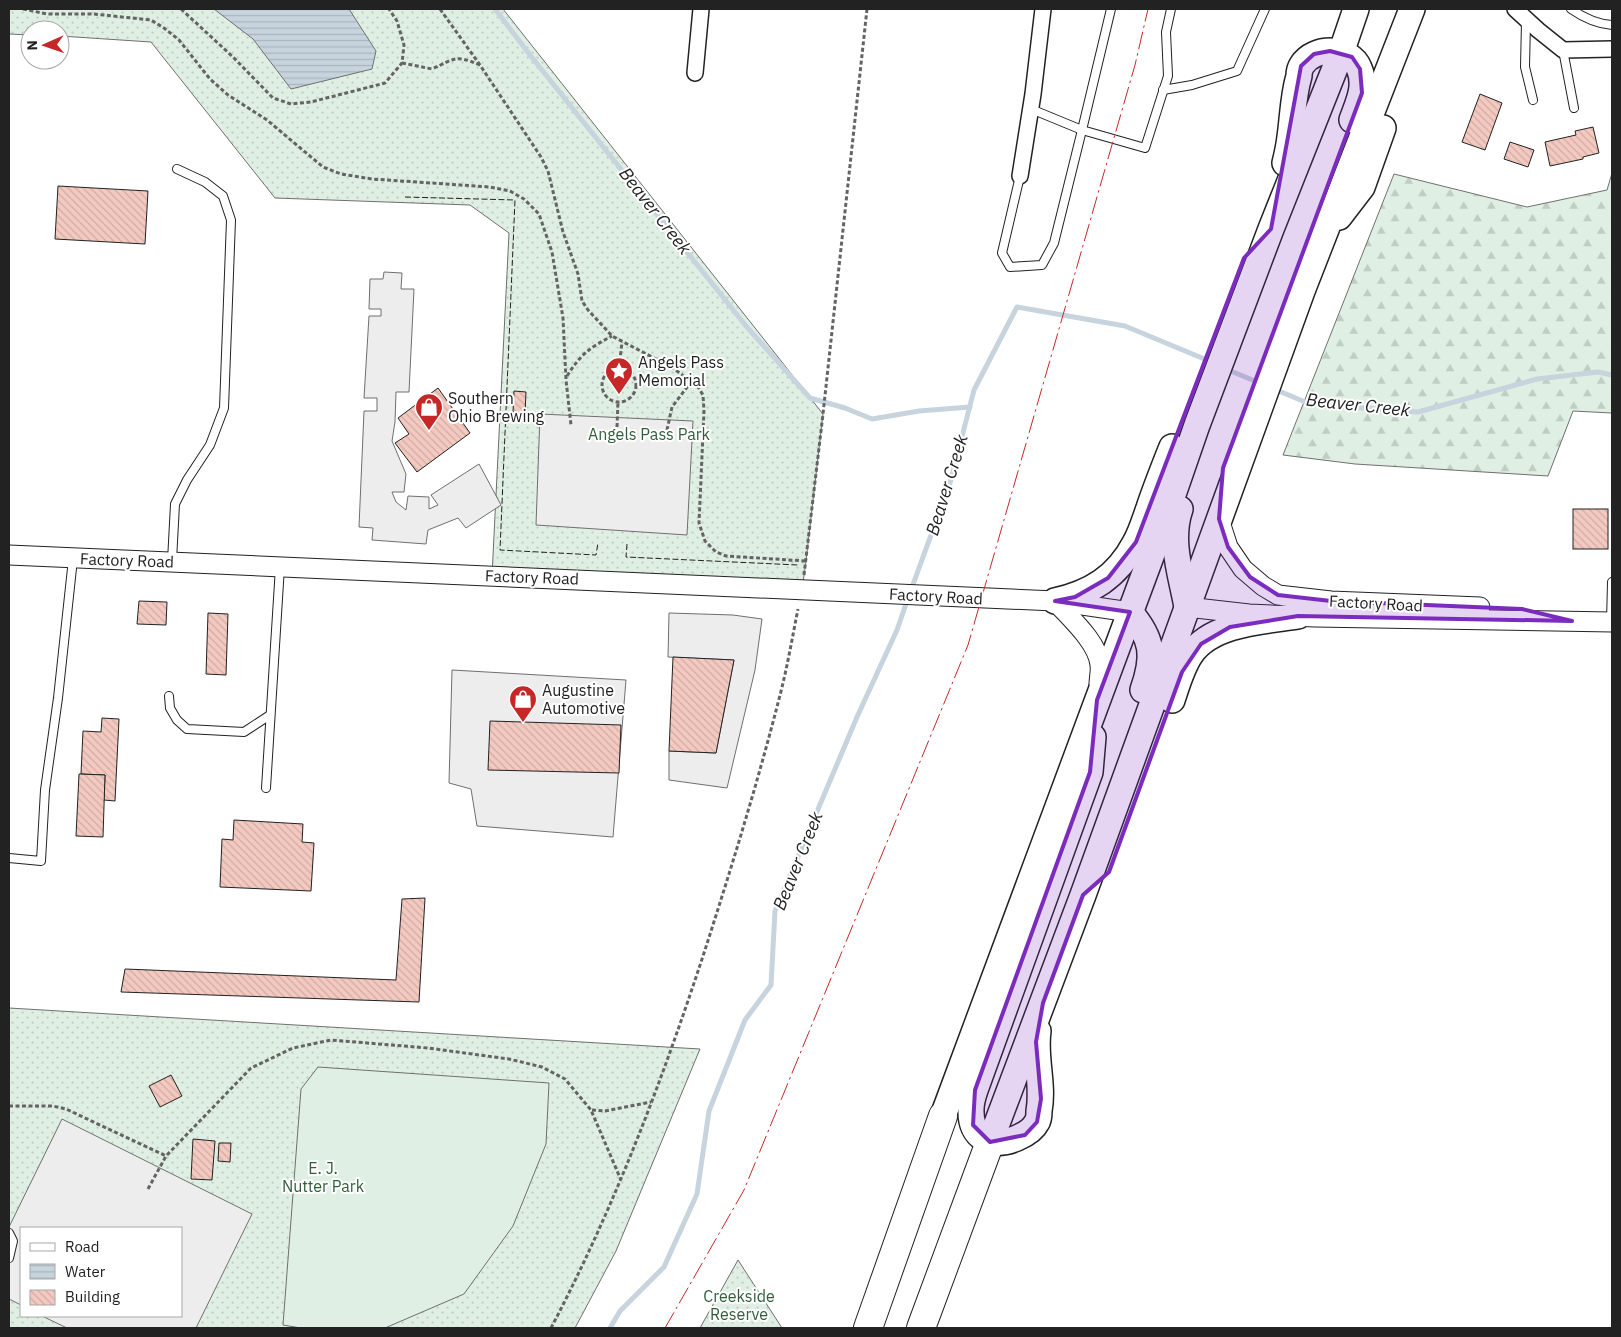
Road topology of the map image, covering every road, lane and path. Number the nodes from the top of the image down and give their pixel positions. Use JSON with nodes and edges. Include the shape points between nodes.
{"nodes":[{"id":1,"x":23,"y":9,"type":"edge"},
{"id":2,"x":181,"y":9,"type":"edge"},
{"id":3,"x":389,"y":9,"type":"edge"},
{"id":4,"x":440,"y":9,"type":"edge"},
{"id":5,"x":701,"y":9,"type":"edge"},
{"id":6,"x":866,"y":9,"type":"edge"},
{"id":7,"x":1043,"y":9,"type":"edge"},
{"id":8,"x":1111,"y":9,"type":"edge"},
{"id":9,"x":1170,"y":9,"type":"edge"},
{"id":10,"x":1265,"y":9,"type":"edge"},
{"id":11,"x":1356,"y":9,"type":"edge"},
{"id":12,"x":1412,"y":9,"type":"edge"},
{"id":13,"x":1431,"y":9,"type":"edge"},
{"id":14,"x":1571,"y":9,"type":"edge"},
{"id":15,"x":1582,"y":12,"type":"edge"},
{"id":16,"x":1521,"y":14,"type":"edge"},
{"id":17,"x":1612,"y":25,"type":"edge"},
{"id":18,"x":1612,"y":49,"type":"edge"},
{"id":19,"x":1563,"y":50,"type":"junction"},
{"id":20,"x":1341,"y":53,"type":"junction"},
{"id":21,"x":402,"y":63,"type":"junction"},
{"id":22,"x":480,"y":65,"type":"junction"},
{"id":23,"x":695,"y":73,"type":"dead end"},
{"id":24,"x":1163,"y":90,"type":"junction"},
{"id":25,"x":1533,"y":100,"type":"dead end"},
{"id":26,"x":1574,"y":108,"type":"dead end"},
{"id":27,"x":1030,"y":109,"type":"junction"},
{"id":28,"x":1082,"y":130,"type":"junction"},
{"id":29,"x":177,"y":168,"type":"dead end"},
{"id":30,"x":1020,"y":176,"type":"joint"},
{"id":31,"x":1323,"y":236,"type":"junction"},
{"id":32,"x":1282,"y":324,"type":"junction"},
{"id":33,"x":612,"y":336,"type":"junction"},
{"id":34,"x":622,"y":342,"type":"junction"},
{"id":35,"x":619,"y":368,"type":"junction"},
{"id":36,"x":566,"y":377,"type":"junction"},
{"id":37,"x":691,"y":382,"type":"junction"},
{"id":38,"x":618,"y":402,"type":"junction"},
{"id":39,"x":571,"y":424,"type":"dead end"},
{"id":40,"x":1196,"y":424,"type":"junction"},
{"id":41,"x":617,"y":427,"type":"dead end"},
{"id":42,"x":666,"y":430,"type":"dead end"},
{"id":43,"x":1219,"y":519,"type":"junction"},
{"id":44,"x":9,"y":555,"type":"edge"},
{"id":45,"x":73,"y":558,"type":"junction"},
{"id":46,"x":172,"y":561,"type":"junction"},
{"id":47,"x":806,"y":562,"type":"junction"},
{"id":48,"x":280,"y":567,"type":"junction"},
{"id":49,"x":804,"y":577,"type":"dead end"},
{"id":50,"x":1612,"y":582,"type":"edge"},
{"id":51,"x":1055,"y":601,"type":"junction"},
{"id":52,"x":1187,"y":606,"type":"junction"},
{"id":53,"x":798,"y":609,"type":"dead end"},
{"id":54,"x":1130,"y":612,"type":"junction"},
{"id":55,"x":1298,"y":616,"type":"junction"},
{"id":56,"x":1572,"y":620,"type":"junction"},
{"id":57,"x":1612,"y":622,"type":"edge"},
{"id":58,"x":169,"y":696,"type":"dead end"},
{"id":59,"x":1098,"y":700,"type":"junction"},
{"id":60,"x":270,"y":715,"type":"junction"},
{"id":61,"x":266,"y":788,"type":"dead end"},
{"id":62,"x":9,"y":858,"type":"edge"},
{"id":63,"x":1083,"y":895,"type":"junction"},
{"id":64,"x":1043,"y":1003,"type":"junction"},
{"id":65,"x":651,"y":1102,"type":"junction"},
{"id":66,"x":9,"y":1106,"type":"edge"},
{"id":67,"x":1003,"y":1108,"type":"junction"},
{"id":68,"x":591,"y":1110,"type":"junction"},
{"id":69,"x":943,"y":1116,"type":"joint"},
{"id":70,"x":990,"y":1142,"type":"junction"},
{"id":71,"x":166,"y":1156,"type":"junction"},
{"id":72,"x":621,"y":1181,"type":"junction"},
{"id":73,"x":148,"y":1188,"type":"dead end"},
{"id":74,"x":9,"y":1233,"type":"edge"},
{"id":75,"x":9,"y":1258,"type":"edge"},
{"id":76,"x":551,"y":1328,"type":"edge"},
{"id":77,"x":868,"y":1328,"type":"edge"},
{"id":78,"x":921,"y":1328,"type":"edge"}],
"edges":[{"from":1,"to":36,"type":"path","via":[[47,14],[94,14],[151,20],[178,40],[210,79],[228,95],[267,120],[323,167],[341,174],[490,187],[524,198],[539,214],[552,252],[563,318]]},
{"from":2,"to":21,"type":"path","via":[[273,98],[291,104],[384,83]]},
{"from":3,"to":21,"type":"path","via":[[397,21],[404,45]]},
{"from":4,"to":22,"type":"path"},
{"from":5,"to":23,"type":"street"},
{"from":6,"to":47,"type":"path"},
{"from":7,"to":27,"type":"street"},
{"from":8,"to":28,"type":"lane"},
{"from":9,"to":24,"type":"lane","via":[[1166,32],[1168,76]]},
{"from":10,"to":24,"type":"lane","via":[[1237,71]]},
{"from":11,"to":20,"type":"highway"},
{"from":12,"to":31,"type":"highway"},
{"from":13,"to":31,"type":"highway","via":[[1419,27],[1362,187]]},
{"from":14,"to":15,"type":"lane"},
{"from":15,"to":17,"type":"lane","via":[[1594,22]]},
{"from":16,"to":19,"type":"street"},
{"from":16,"to":25,"type":"lane","via":[[1525,67]]},
{"from":18,"to":19,"type":"street"},
{"from":19,"to":26,"type":"lane"},
{"from":20,"to":32,"type":"highway","via":[[1352,57],[1360,69],[1362,93],[1308,230]]},
{"from":20,"to":40,"type":"highway","via":[[1314,54],[1301,66],[1271,229]]},
{"from":21,"to":22,"type":"path","via":[[432,69],[450,59],[465,58]]},
{"from":22,"to":33,"type":"path","via":[[548,171],[563,232],[578,274],[582,301]]},
{"from":24,"to":28,"type":"lane","via":[[1145,148]]},
{"from":27,"to":28,"type":"lane"},
{"from":27,"to":30,"type":"street"},
{"from":28,"to":30,"type":"lane","via":[[1054,243],[1042,265],[1010,267],[1002,253]]},
{"from":29,"to":46,"type":"lane","via":[[205,182],[222,196],[231,220],[224,408],[210,445],[175,504]]},
{"from":31,"to":32,"type":"highway"},
{"from":32,"to":43,"type":"highway","via":[[1240,439]]},
{"from":33,"to":34,"type":"path"},
{"from":33,"to":36,"type":"path","via":[[580,356]]},
{"from":34,"to":35,"type":"path"},
{"from":34,"to":37,"type":"path","via":[[673,368]]},
{"from":35,"to":38,"type":"path","via":[[604,376],[602,387],[607,397]]},
{"from":35,"to":38,"type":"path","via":[[630,372],[636,384],[629,399]]},
{"from":36,"to":39,"type":"path"},
{"from":37,"to":42,"type":"path","via":[[672,407]]},
{"from":37,"to":47,"type":"path","via":[[702,395],[704,411],[699,523],[705,541],[716,552],[726,556]]},
{"from":38,"to":41,"type":"path"},
{"from":40,"to":51,"type":"highway","via":[[1123,563],[1090,590]]},
{"from":40,"to":52,"type":"highway","via":[[1175,533],[1175,551]]},
{"from":40,"to":54,"type":"highway"},
{"from":43,"to":52,"type":"highway"},
{"from":43,"to":56,"type":"street","name":"Factory Road","via":[[1228,547],[1243,570],[1278,595],[1331,601],[1522,609]]},
{"from":44,"to":45,"type":"street","name":"Factory Road"},
{"from":45,"to":46,"type":"street","name":"Factory Road"},
{"from":45,"to":62,"type":"lane","via":[[45,790],[41,861]]},
{"from":46,"to":48,"type":"street","name":"Factory Road"},
{"from":47,"to":49,"type":"path"},
{"from":48,"to":51,"type":"street","name":"Factory Road"},
{"from":48,"to":60,"type":"lane"},
{"from":50,"to":57,"type":"lane"},
{"from":51,"to":54,"type":"street","name":"Factory Road"},
{"from":51,"to":59,"type":"street","via":[[1093,647],[1100,664]]},
{"from":52,"to":55,"type":"street","name":"Factory Road"},
{"from":52,"to":63,"type":"highway"},
{"from":53,"to":65,"type":"path","via":[[780,697],[753,794],[696,976]]},
{"from":54,"to":59,"type":"highway"},
{"from":54,"to":67,"type":"highway","via":[[1142,626],[1148,641],[1151,660],[1148,676],[1011,1053]]},
{"from":55,"to":56,"type":"street","name":"Factory Road"},
{"from":55,"to":63,"type":"highway","via":[[1230,626],[1192,653],[1182,672],[1109,872]]},
{"from":56,"to":57,"type":"street","name":"Factory Road"},
{"from":58,"to":60,"type":"lane","via":[[170,708],[187,729],[244,732]]},
{"from":59,"to":69,"type":"highway"},
{"from":59,"to":70,"type":"highway","via":[[1090,772],[975,1090],[971,1108],[973,1125],[981,1138]]},
{"from":60,"to":61,"type":"lane"},
{"from":63,"to":64,"type":"highway"},
{"from":64,"to":67,"type":"highway"},
{"from":64,"to":70,"type":"highway","via":[[1036,1042],[1041,1099],[1037,1122],[1025,1135],[1010,1141]]},
{"from":65,"to":68,"type":"path","via":[[605,1111]]},
{"from":65,"to":72,"type":"path"},
{"from":66,"to":71,"type":"path","via":[[66,1109]]},
{"from":67,"to":70,"type":"highway"},
{"from":68,"to":71,"type":"path","via":[[565,1079],[542,1067],[428,1048],[331,1040],[292,1048],[251,1068]]},
{"from":68,"to":72,"type":"path"},
{"from":69,"to":77,"type":"highway"},
{"from":70,"to":78,"type":"highway"},
{"from":71,"to":73,"type":"path"},
{"from":72,"to":76,"type":"path"},
{"from":74,"to":75,"type":"lane","via":[[13,1241]]}]}
